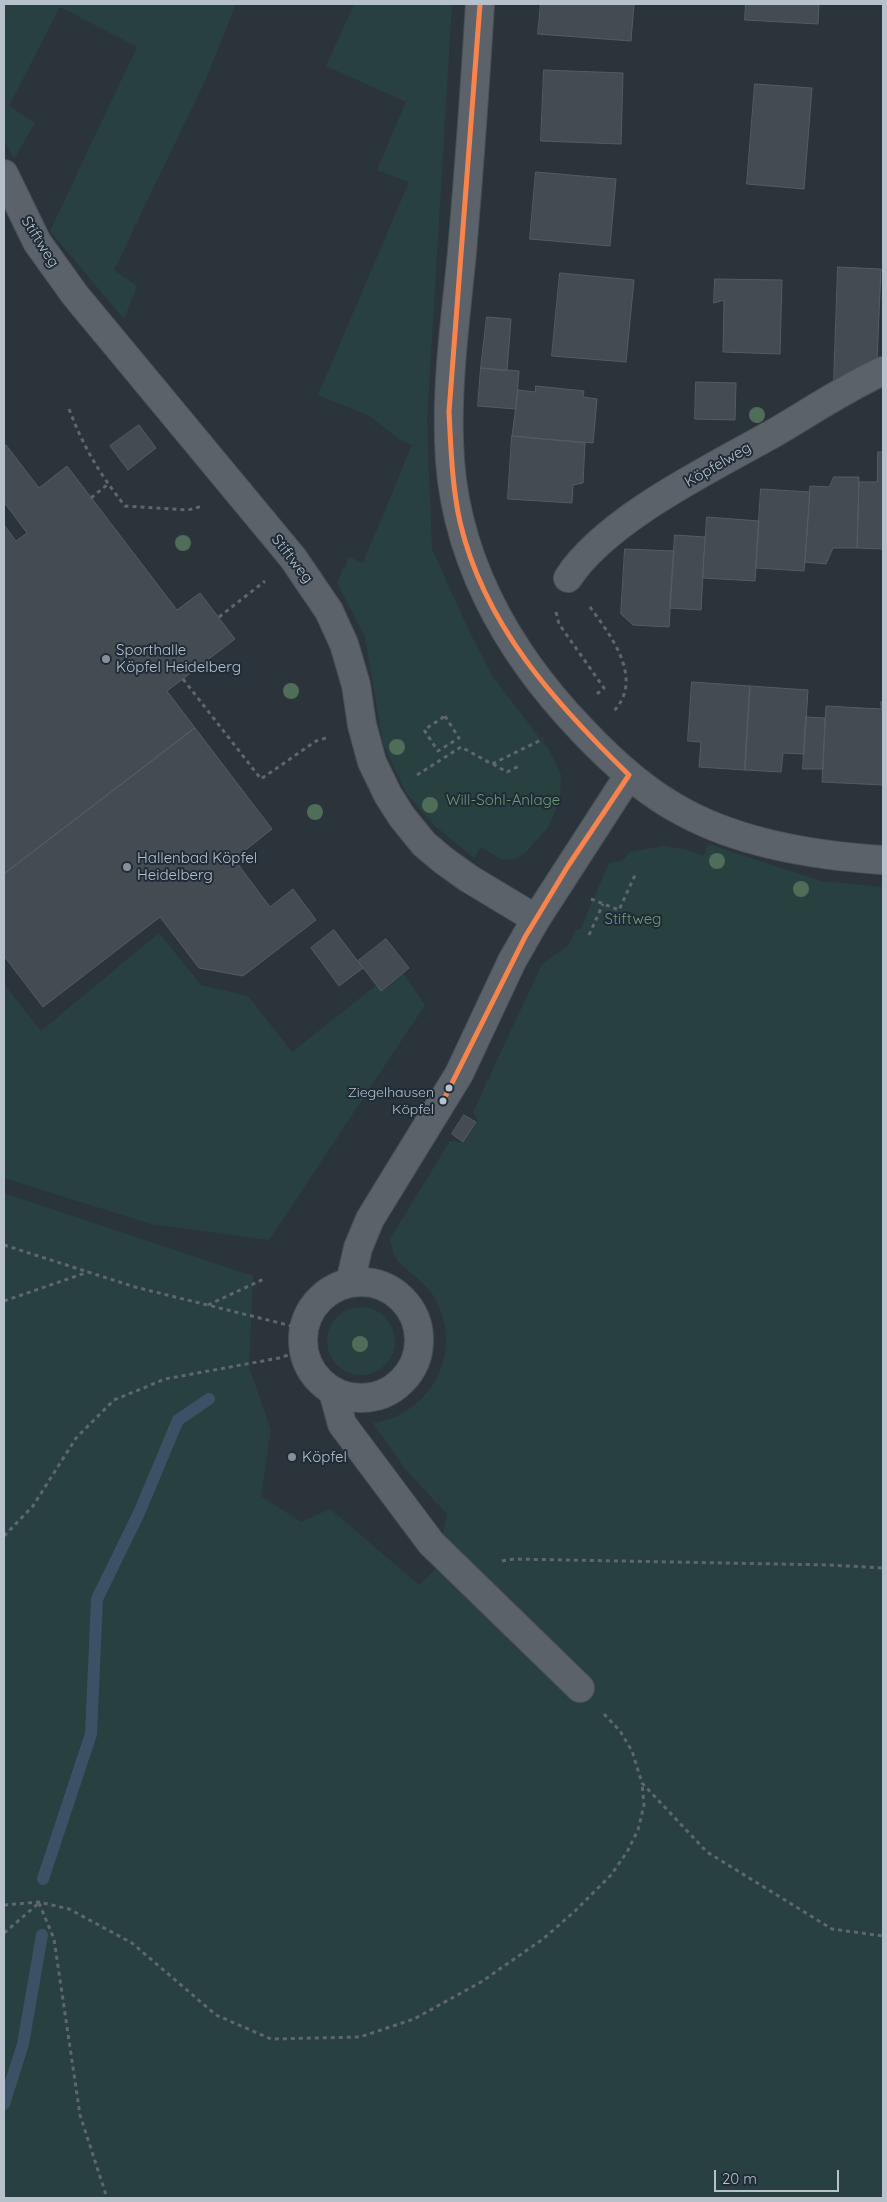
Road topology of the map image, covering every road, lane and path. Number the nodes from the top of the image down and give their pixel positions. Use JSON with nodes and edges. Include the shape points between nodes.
{"nodes":[{"id":1,"x":480,"y":4,"type":"edge"},
{"id":2,"x":4,"y":174,"type":"edge"},
{"id":3,"x":883,"y":372,"type":"edge"},
{"id":4,"x":69,"y":409,"type":"dead end"},
{"id":5,"x":108,"y":484,"type":"junction"},
{"id":6,"x":235,"y":490,"type":"junction"},
{"id":7,"x":91,"y":498,"type":"dead end"},
{"id":8,"x":568,"y":578,"type":"joint"},
{"id":9,"x":244,"y":597,"type":"dead end"},
{"id":10,"x":218,"y":618,"type":"dead end"},
{"id":11,"x":571,"y":642,"type":"dead end"},
{"id":12,"x":183,"y":679,"type":"dead end"},
{"id":13,"x":591,"y":700,"type":"dead end"},
{"id":14,"x":362,"y":724,"type":"junction"},
{"id":15,"x":546,"y":737,"type":"dead end"},
{"id":16,"x":589,"y":737,"type":"junction"},
{"id":17,"x":448,"y":745,"type":"junction"},
{"id":18,"x":453,"y":752,"type":"junction"},
{"id":19,"x":492,"y":764,"type":"junction"},
{"id":20,"x":520,"y":766,"type":"dead end"},
{"id":21,"x":629,"y":775,"type":"junction"},
{"id":22,"x":388,"y":794,"type":"junction"},
{"id":23,"x":883,"y":860,"type":"edge"},
{"id":24,"x":636,"y":873,"type":"dead end"},
{"id":25,"x":603,"y":904,"type":"dead end"},
{"id":26,"x":619,"y":910,"type":"dead end"},
{"id":27,"x":536,"y":919,"type":"junction"},
{"id":28,"x":589,"y":934,"type":"dead end"},
{"id":29,"x":4,"y":1245,"type":"edge"},
{"id":30,"x":89,"y":1272,"type":"junction"},
{"id":31,"x":266,"y":1278,"type":"dead end"},
{"id":32,"x":350,"y":1282,"type":"junction"},
{"id":33,"x":4,"y":1301,"type":"edge"},
{"id":34,"x":207,"y":1306,"type":"junction"},
{"id":35,"x":304,"y":1340,"type":"junction"},
{"id":36,"x":333,"y":1392,"type":"junction"},
{"id":37,"x":4,"y":1536,"type":"edge"},
{"id":38,"x":883,"y":1568,"type":"edge"},
{"id":39,"x":458,"y":1571,"type":"junction"},
{"id":40,"x":580,"y":1688,"type":"joint"},
{"id":41,"x":642,"y":1783,"type":"junction"},
{"id":42,"x":39,"y":1902,"type":"junction"},
{"id":43,"x":4,"y":1905,"type":"edge"},
{"id":44,"x":4,"y":1933,"type":"edge"},
{"id":45,"x":883,"y":1936,"type":"edge"},
{"id":46,"x":107,"y":2198,"type":"edge"}],
"edges":[{"from":1,"to":16,"type":"street","via":[[450,403],[452,479],[462,529],[494,614],[539,682]]},
{"from":2,"to":6,"type":"street","name":"Stiftweg","via":[[37,242],[75,295]]},
{"from":3,"to":8,"type":"street","name":"Köpfelweg","via":[[655,503],[588,552]]},
{"from":4,"to":5,"type":"path","via":[[84,447]]},
{"from":5,"to":6,"type":"path","via":[[124,506],[188,510],[215,503]]},
{"from":5,"to":7,"type":"path"},
{"from":6,"to":14,"type":"street","name":"Stiftweg","via":[[307,577],[328,611],[344,644],[356,685]]},
{"from":8,"to":16,"type":"path","via":[[608,633],[621,657],[628,681],[620,704]]},
{"from":9,"to":10,"type":"path"},
{"from":11,"to":13,"type":"path","via":[[604,688]]},
{"from":12,"to":14,"type":"path","via":[[261,779],[316,741]]},
{"from":14,"to":22,"type":"street","name":"Stiftweg","via":[[372,762]]},
{"from":15,"to":19,"type":"path"},
{"from":16,"to":21,"type":"street"},
{"from":17,"to":17,"type":"path","via":[[438,751],[424,730],[445,716],[459,738]]},
{"from":17,"to":18,"type":"path"},
{"from":18,"to":19,"type":"path","via":[[461,747]]},
{"from":18,"to":22,"type":"path"},
{"from":19,"to":20,"type":"path","via":[[507,772]]},
{"from":21,"to":23,"type":"street","via":[[657,796],[709,824],[787,848],[839,858]]},
{"from":21,"to":27,"type":"street"},
{"from":22,"to":27,"type":"street","name":"Stiftweg","via":[[424,844],[468,878]]},
{"from":24,"to":26,"type":"path"},
{"from":25,"to":28,"type":"path"},
{"from":27,"to":32,"type":"street","via":[[512,961],[459,1074],[370,1219],[358,1248]]},
{"from":29,"to":30,"type":"path"},
{"from":30,"to":33,"type":"path"},
{"from":30,"to":34,"type":"path"},
{"from":31,"to":34,"type":"path"},
{"from":32,"to":35,"type":"street","via":[[333,1288],[316,1303],[309,1312]]},
{"from":32,"to":36,"type":"street","via":[[378,1285],[398,1295],[417,1324],[419,1346],[406,1377],[388,1392],[366,1399]]},
{"from":34,"to":35,"type":"path"},
{"from":35,"to":36,"type":"street","via":[[309,1368]]},
{"from":35,"to":37,"type":"path","via":[[279,1358],[164,1379],[114,1400],[76,1438],[32,1506]]},
{"from":36,"to":39,"type":"street","via":[[342,1424],[431,1543]]},
{"from":38,"to":39,"type":"path","via":[[514,1559],[477,1564]]},
{"from":39,"to":40,"type":"street"},
{"from":40,"to":41,"type":"path","via":[[620,1731],[632,1751]]},
{"from":41,"to":42,"type":"path","via":[[644,1805],[638,1830],[627,1852],[611,1875],[575,1911],[543,1939],[481,1982],[414,2019],[360,2037],[271,2039],[216,2015],[132,1943],[70,1909]]},
{"from":41,"to":45,"type":"path","via":[[706,1852],[832,1929]]},
{"from":42,"to":43,"type":"path"},
{"from":42,"to":44,"type":"path"},
{"from":42,"to":46,"type":"path","via":[[54,1939],[80,2115]]}]}
